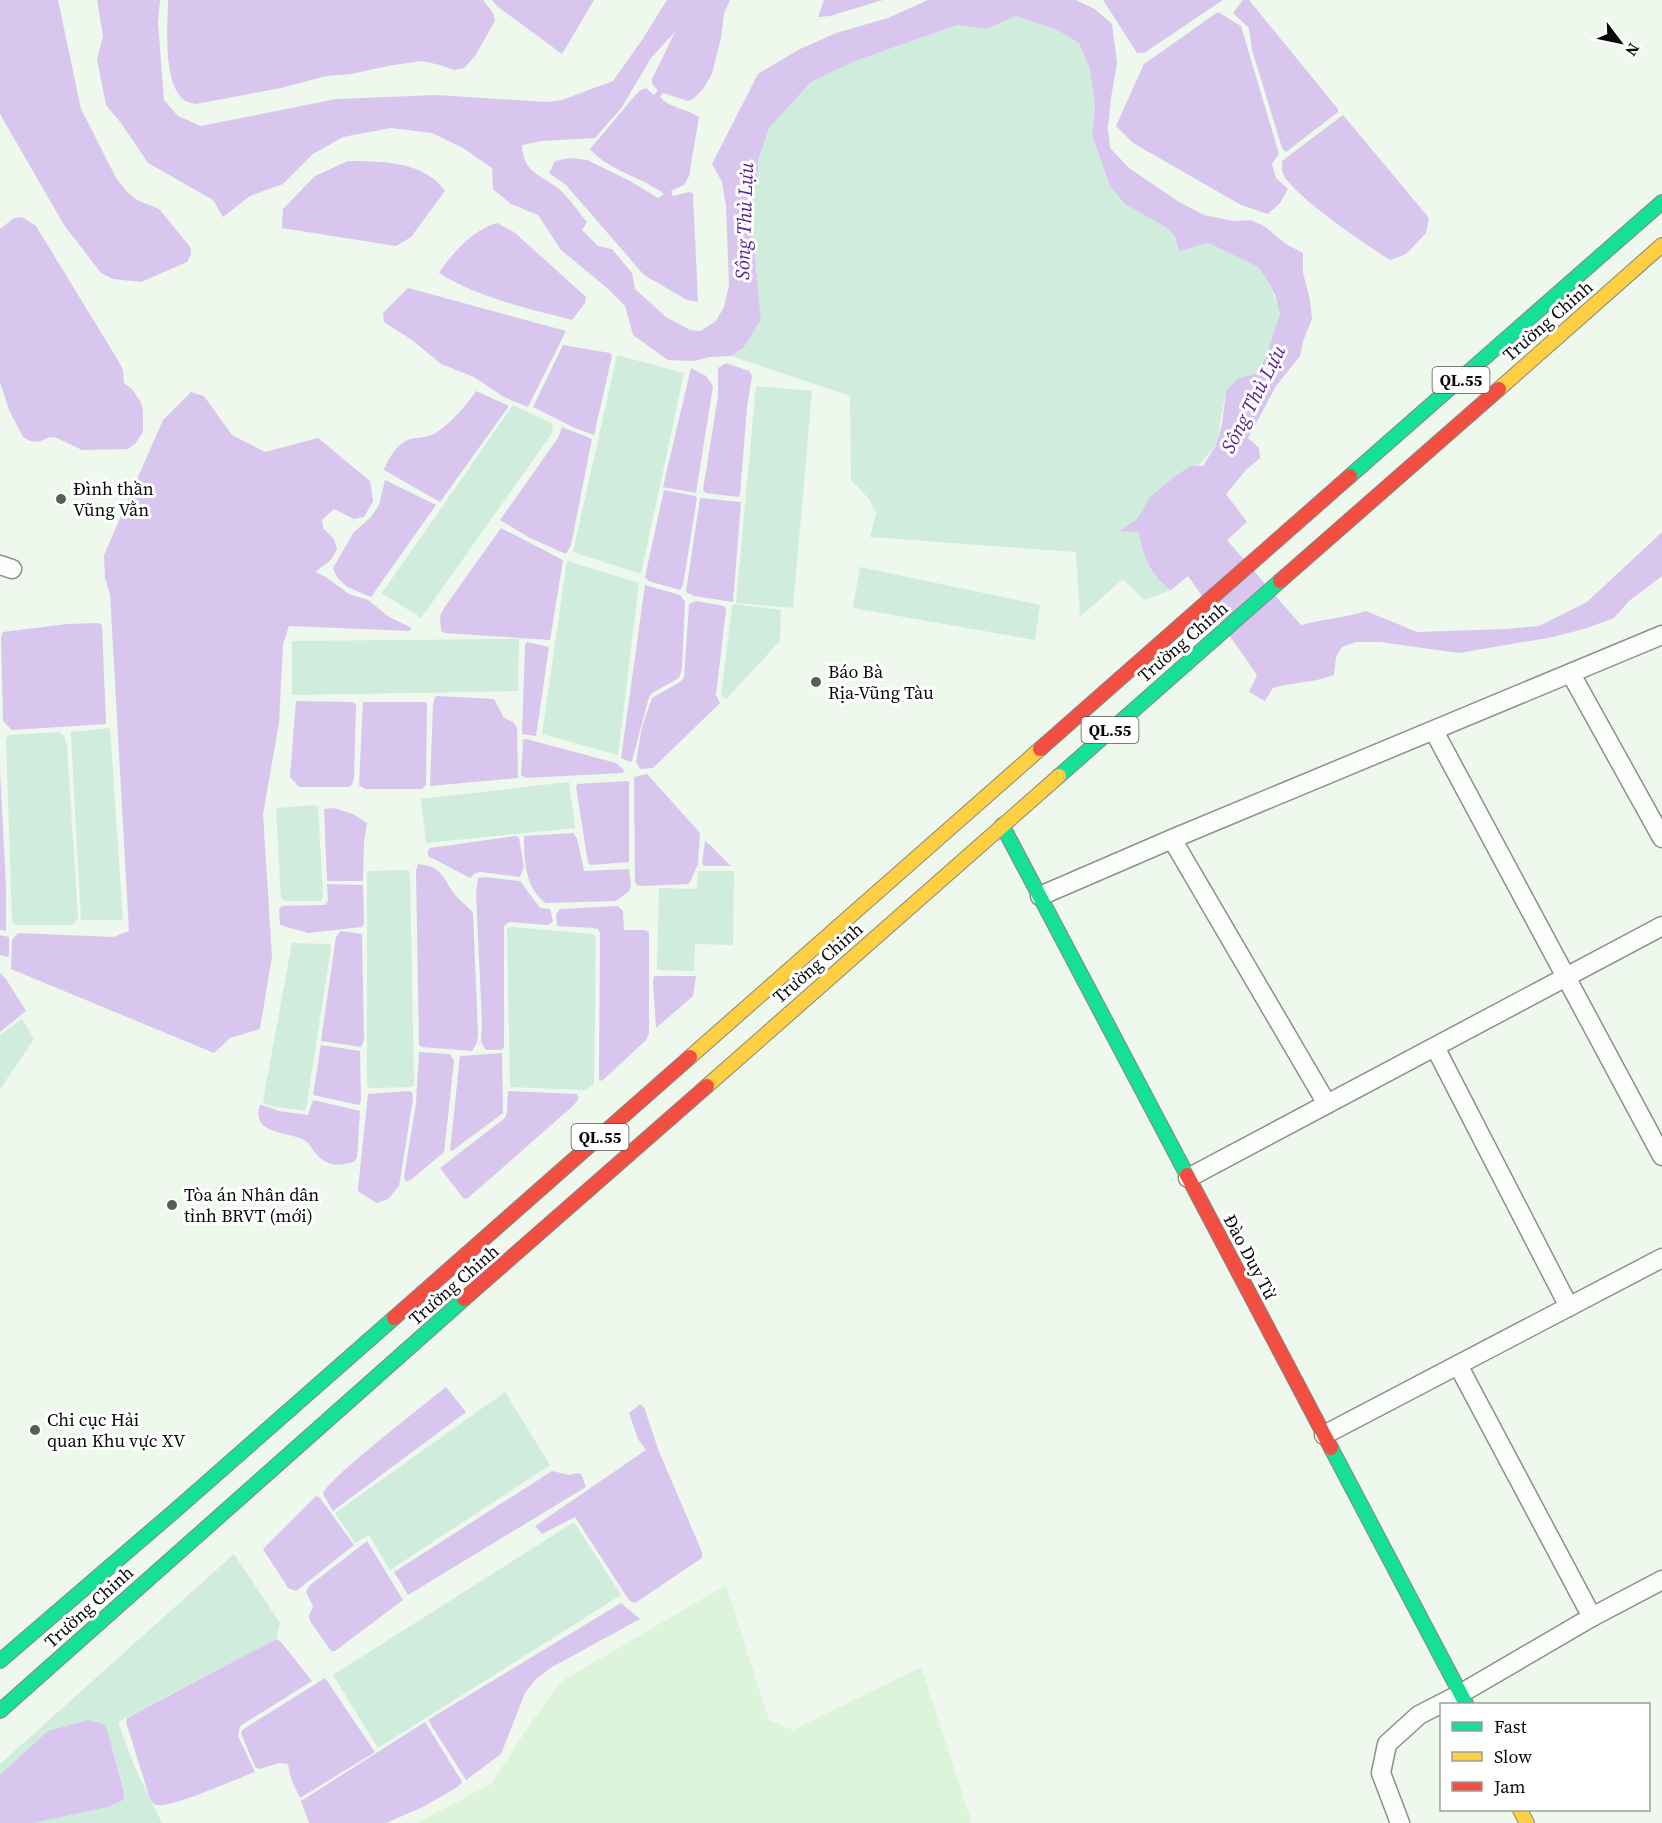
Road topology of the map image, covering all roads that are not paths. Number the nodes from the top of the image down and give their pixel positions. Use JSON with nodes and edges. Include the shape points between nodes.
{"nodes":[{"id":1,"x":1662,"y":202,"type":"edge"},
{"id":2,"x":1662,"y":245,"type":"edge"},
{"id":3,"x":1495,"y":371,"type":"junction"},
{"id":4,"x":1662,"y":636,"type":"edge"},
{"id":5,"x":1571,"y":674,"type":"junction"},
{"id":6,"x":1434,"y":731,"type":"junction"},
{"id":7,"x":993,"y":812,"type":"junction"},
{"id":8,"x":1662,"y":838,"type":"edge"},
{"id":9,"x":1172,"y":839,"type":"junction"},
{"id":10,"x":1040,"y":896,"type":"junction"},
{"id":11,"x":1662,"y":926,"type":"edge"},
{"id":12,"x":1566,"y":977,"type":"junction"},
{"id":13,"x":1435,"y":1047,"type":"junction"},
{"id":14,"x":1328,"y":1104,"type":"junction"},
{"id":15,"x":1662,"y":1156,"type":"edge"},
{"id":16,"x":1188,"y":1178,"type":"junction"},
{"id":17,"x":1662,"y":1258,"type":"edge"},
{"id":18,"x":1569,"y":1306,"type":"junction"},
{"id":19,"x":1458,"y":1365,"type":"junction"},
{"id":20,"x":1324,"y":1435,"type":"junction"},
{"id":21,"x":1662,"y":1580,"type":"edge"},
{"id":22,"x":1592,"y":1617,"type":"junction"},
{"id":23,"x":0,"y":1661,"type":"edge"},
{"id":24,"x":1463,"y":1699,"type":"edge"},
{"id":25,"x":1440,"y":1707,"type":"edge"},
{"id":26,"x":0,"y":1711,"type":"edge"},
{"id":27,"x":1400,"y":1823,"type":"edge"}],
"edges":[{"from":1,"to":3,"type":"main road","name":"Trường Chinh","number":"QL.55"},
{"from":2,"to":3,"type":"main road","name":"Trường Chinh","number":"QL.55"},
{"from":3,"to":7,"type":"main road","name":"Trường Chinh","number":"QL.55","via":[[1275,585],[1218,635]]},
{"from":3,"to":7,"type":"main road","name":"Trường Chinh","number":"QL.55","via":[[1258,556]]},
{"from":4,"to":5,"type":"street"},
{"from":5,"to":6,"type":"street"},
{"from":5,"to":8,"type":"street"},
{"from":6,"to":9,"type":"street"},
{"from":6,"to":12,"type":"street"},
{"from":7,"to":10,"type":"main road","name":"Đào Duy Từ"},
{"from":7,"to":23,"type":"main road","name":"Trường Chinh","number":"QL.55"},
{"from":7,"to":26,"type":"main road","name":"Trường Chinh","number":"QL.55"},
{"from":9,"to":10,"type":"street"},
{"from":9,"to":14,"type":"street"},
{"from":10,"to":16,"type":"main road","name":"Đào Duy Từ"},
{"from":11,"to":12,"type":"street"},
{"from":12,"to":13,"type":"street"},
{"from":12,"to":15,"type":"street"},
{"from":13,"to":14,"type":"street"},
{"from":13,"to":18,"type":"street"},
{"from":14,"to":16,"type":"street"},
{"from":16,"to":20,"type":"main road","name":"Đào Duy Từ"},
{"from":17,"to":18,"type":"street"},
{"from":18,"to":19,"type":"street"},
{"from":19,"to":20,"type":"street"},
{"from":19,"to":22,"type":"street"},
{"from":20,"to":24,"type":"main road","name":"Đào Duy Từ"},
{"from":21,"to":22,"type":"street"},
{"from":22,"to":24,"type":"street"},
{"from":25,"to":27,"type":"street","via":[[1419,1715],[1387,1744],[1381,1773]]}]}
